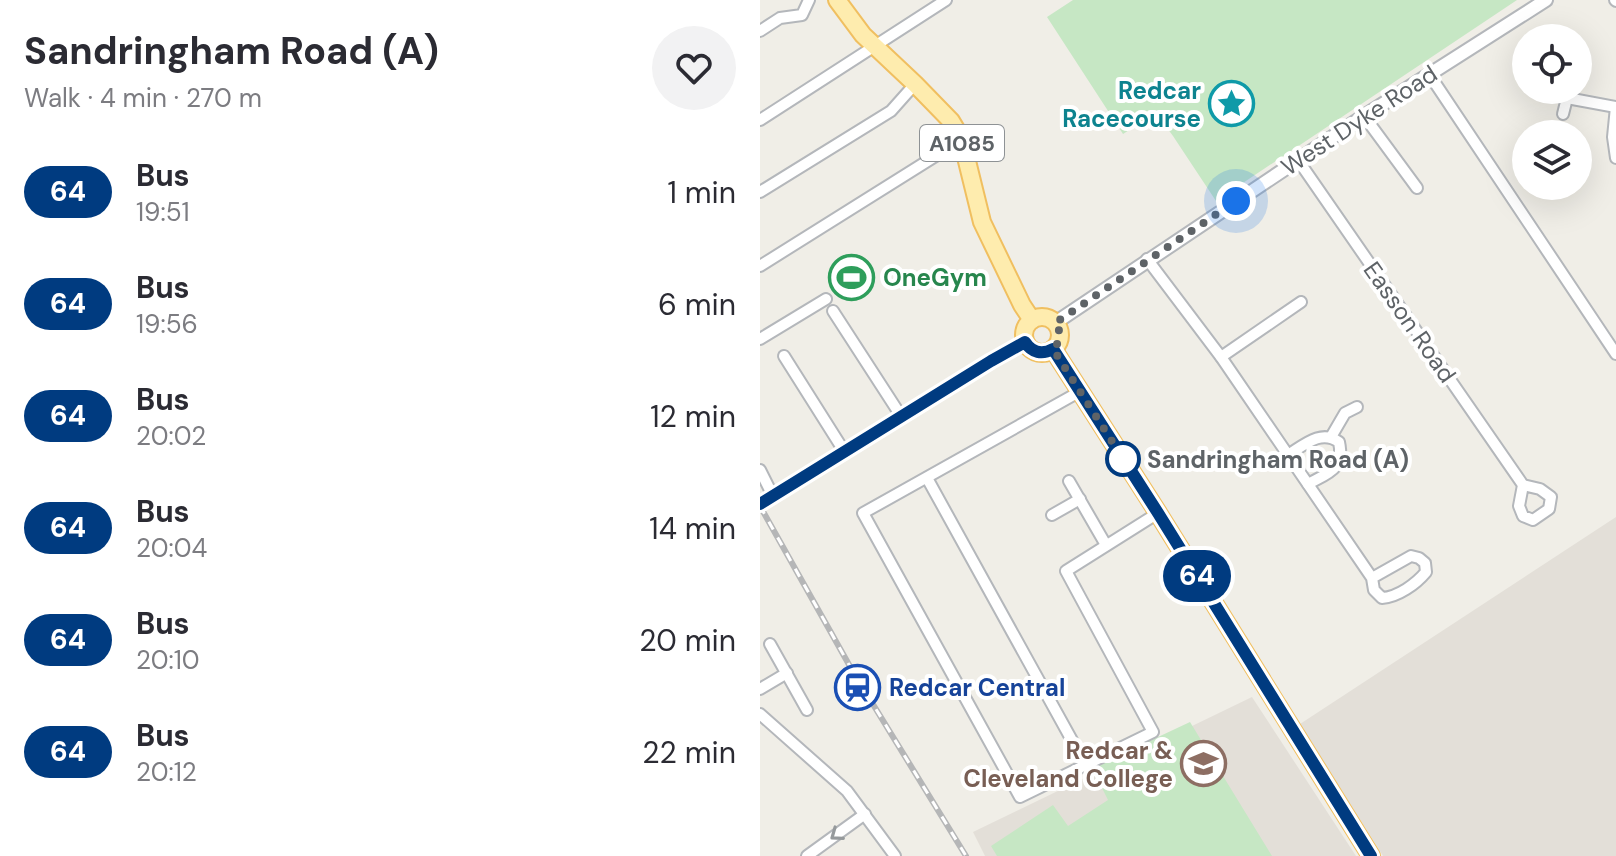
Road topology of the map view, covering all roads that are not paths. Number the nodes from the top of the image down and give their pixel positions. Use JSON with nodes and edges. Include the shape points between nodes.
{"nodes":[{"id":1,"x":809,"y":0,"type":"edge"},
{"id":2,"x":837,"y":0,"type":"edge"},
{"id":3,"x":946,"y":0,"type":"edge"},
{"id":4,"x":1546,"y":0,"type":"edge"},
{"id":5,"x":760,"y":31,"type":"edge"},
{"id":6,"x":875,"y":47,"type":"junction"},
{"id":7,"x":1429,"y":74,"type":"junction"},
{"id":8,"x":915,"y":84,"type":"junction"},
{"id":9,"x":1592,"y":100,"type":"edge"},
{"id":10,"x":1566,"y":104,"type":"edge"},
{"id":11,"x":1616,"y":107,"type":"edge"},
{"id":12,"x":1563,"y":114,"type":"dead end"},
{"id":13,"x":1364,"y":116,"type":"junction"},
{"id":14,"x":760,"y":120,"type":"edge"},
{"id":15,"x":961,"y":140,"type":"junction"},
{"id":16,"x":1616,"y":158,"type":"edge"},
{"id":17,"x":1298,"y":160,"type":"junction"},
{"id":18,"x":1417,"y":188,"type":"dead end"},
{"id":19,"x":760,"y":192,"type":"edge"},
{"id":20,"x":1147,"y":259,"type":"junction"},
{"id":21,"x":760,"y":266,"type":"edge"},
{"id":22,"x":826,"y":299,"type":"dead end"},
{"id":23,"x":1301,"y":302,"type":"dead end"},
{"id":24,"x":833,"y":311,"type":"dead end"},
{"id":25,"x":1032,"y":320,"type":"junction"},
{"id":26,"x":1055,"y":323,"type":"junction"},
{"id":27,"x":760,"y":339,"type":"edge"},
{"id":28,"x":1025,"y":342,"type":"junction"},
{"id":29,"x":1053,"y":349,"type":"junction"},
{"id":30,"x":1616,"y":354,"type":"edge"},
{"id":31,"x":784,"y":356,"type":"dead end"},
{"id":32,"x":1221,"y":357,"type":"junction"},
{"id":33,"x":1079,"y":392,"type":"junction"},
{"id":34,"x":1357,"y":407,"type":"dead end"},
{"id":35,"x":901,"y":416,"type":"junction"},
{"id":36,"x":1331,"y":437,"type":"junction"},
{"id":37,"x":844,"y":451,"type":"junction"},
{"id":38,"x":1288,"y":455,"type":"junction"},
{"id":39,"x":760,"y":470,"type":"edge"},
{"id":40,"x":927,"y":478,"type":"junction"},
{"id":41,"x":1069,"y":481,"type":"dead end"},
{"id":42,"x":1308,"y":484,"type":"junction"},
{"id":43,"x":1523,"y":485,"type":"dead end"},
{"id":44,"x":773,"y":496,"type":"junction"},
{"id":45,"x":1080,"y":499,"type":"junction"},
{"id":46,"x":760,"y":504,"type":"edge"},
{"id":47,"x":1158,"y":513,"type":"junction"},
{"id":48,"x":1052,"y":515,"type":"dead end"},
{"id":49,"x":1106,"y":545,"type":"junction"},
{"id":50,"x":1372,"y":578,"type":"junction"},
{"id":51,"x":770,"y":644,"type":"dead end"},
{"id":52,"x":787,"y":673,"type":"junction"},
{"id":53,"x":760,"y":689,"type":"edge"},
{"id":54,"x":807,"y":710,"type":"dead end"},
{"id":55,"x":760,"y":714,"type":"edge"},
{"id":56,"x":1085,"y":764,"type":"junction"},
{"id":57,"x":865,"y":814,"type":"junction"},
{"id":58,"x":807,"y":856,"type":"edge"},
{"id":59,"x":895,"y":856,"type":"edge"},
{"id":60,"x":1371,"y":856,"type":"edge"}],
"edges":[{"from":1,"to":5,"type":"street","via":[[802,15],[780,18]]},
{"from":2,"to":6,"type":"main road","number":"A1085"},
{"from":3,"to":6,"type":"street"},
{"from":4,"to":7,"type":"street","name":"West Dyke Road"},
{"from":6,"to":8,"type":"main road","number":"A1085"},
{"from":6,"to":14,"type":"street"},
{"from":7,"to":13,"type":"street","name":"West Dyke Road"},
{"from":7,"to":30,"type":"street"},
{"from":8,"to":15,"type":"main road","number":"A1085","via":[[951,121]]},
{"from":8,"to":19,"type":"street","via":[[891,111]]},
{"from":9,"to":11,"type":"street"},
{"from":10,"to":12,"type":"street"},
{"from":11,"to":16,"type":"street"},
{"from":13,"to":17,"type":"street","name":"West Dyke Road"},
{"from":13,"to":18,"type":"street"},
{"from":15,"to":21,"type":"street"},
{"from":15,"to":25,"type":"main road","number":"A1085","via":[[982,222]]},
{"from":17,"to":20,"type":"street","name":"West Dyke Road"},
{"from":17,"to":43,"type":"street","name":"Easson Road"},
{"from":20,"to":26,"type":"street","name":"West Dyke Road"},
{"from":20,"to":32,"type":"street"},
{"from":22,"to":27,"type":"street"},
{"from":23,"to":32,"type":"street"},
{"from":24,"to":35,"type":"street"},
{"from":25,"to":26,"type":"main road","via":[[1044,317]]},
{"from":25,"to":28,"type":"main road","via":[[1025,327]]},
{"from":26,"to":29,"type":"main road","via":[[1059,339]]},
{"from":28,"to":29,"type":"main road","via":[[1037,353]]},
{"from":28,"to":35,"type":"street"},
{"from":29,"to":33,"type":"main road"},
{"from":31,"to":37,"type":"street"},
{"from":32,"to":38,"type":"street"},
{"from":33,"to":40,"type":"street"},
{"from":33,"to":47,"type":"main road"},
{"from":34,"to":36,"type":"street","via":[[1345,413]]},
{"from":35,"to":37,"type":"street"},
{"from":36,"to":38,"type":"street","via":[[1321,436]]},
{"from":36,"to":42,"type":"street","via":[[1339,442],[1338,465]]},
{"from":37,"to":44,"type":"street"},
{"from":38,"to":42,"type":"street"},
{"from":39,"to":44,"type":"street"},
{"from":40,"to":56,"type":"street"},
{"from":40,"to":56,"type":"street","via":[[863,513],[870,526],[1020,797]]},
{"from":41,"to":45,"type":"street"},
{"from":42,"to":50,"type":"street"},
{"from":44,"to":46,"type":"street"},
{"from":45,"to":48,"type":"street"},
{"from":45,"to":49,"type":"street"},
{"from":47,"to":49,"type":"street"},
{"from":47,"to":60,"type":"main road"},
{"from":49,"to":56,"type":"street","via":[[1066,571],[1153,732]]},
{"from":50,"to":50,"type":"street","via":[[1374,590],[1382,598],[1391,597],[1420,579],[1425,563],[1411,556]]},
{"from":51,"to":52,"type":"street"},
{"from":52,"to":53,"type":"street"},
{"from":52,"to":54,"type":"street"},
{"from":55,"to":57,"type":"street","via":[[847,791]]},
{"from":57,"to":58,"type":"street","one_way":true},
{"from":57,"to":59,"type":"street"}]}
